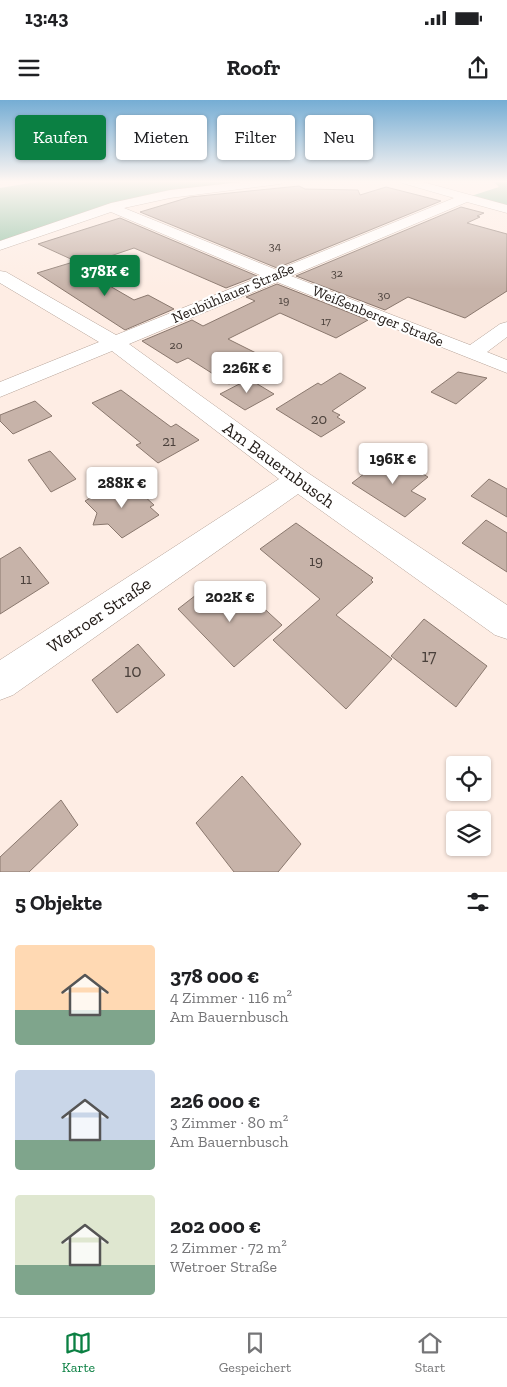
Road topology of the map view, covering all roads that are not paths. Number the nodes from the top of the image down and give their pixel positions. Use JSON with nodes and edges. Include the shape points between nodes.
{"nodes":[{"id":1,"x":82,"y":217,"type":"edge"},
{"id":2,"x":135,"y":217,"type":"edge"},
{"id":3,"x":418,"y":217,"type":"edge"},
{"id":4,"x":0,"y":246,"type":"edge"},
{"id":5,"x":275,"y":275,"type":"junction"},
{"id":6,"x":0,"y":276,"type":"edge"},
{"id":7,"x":507,"y":328,"type":"edge"},
{"id":8,"x":115,"y":343,"type":"junction"},
{"id":9,"x":472,"y":353,"type":"junction"},
{"id":10,"x":507,"y":367,"type":"edge"},
{"id":11,"x":0,"y":390,"type":"edge"},
{"id":12,"x":298,"y":480,"type":"junction"},
{"id":13,"x":507,"y":624,"type":"edge"},
{"id":14,"x":0,"y":682,"type":"edge"}],
"edges":[{"from":1,"to":4,"type":"street"},
{"from":2,"to":5,"type":"street","name":"Weißenberger Straße"},
{"from":3,"to":5,"type":"street","name":"Neubühlauer Straße"},
{"from":5,"to":8,"type":"street","name":"Neubühlauer Straße"},
{"from":5,"to":9,"type":"street","name":"Weißenberger Straße"},
{"from":6,"to":8,"type":"street","name":"Am Bauernbusch"},
{"from":7,"to":9,"type":"street"},
{"from":8,"to":11,"type":"street","name":"Neubühlauer Straße"},
{"from":8,"to":12,"type":"street","name":"Am Bauernbusch"},
{"from":9,"to":10,"type":"street","name":"Weißenberger Straße"},
{"from":12,"to":13,"type":"street","name":"Am Bauernbusch"},
{"from":12,"to":14,"type":"street","name":"Wetroer Straße"}]}
